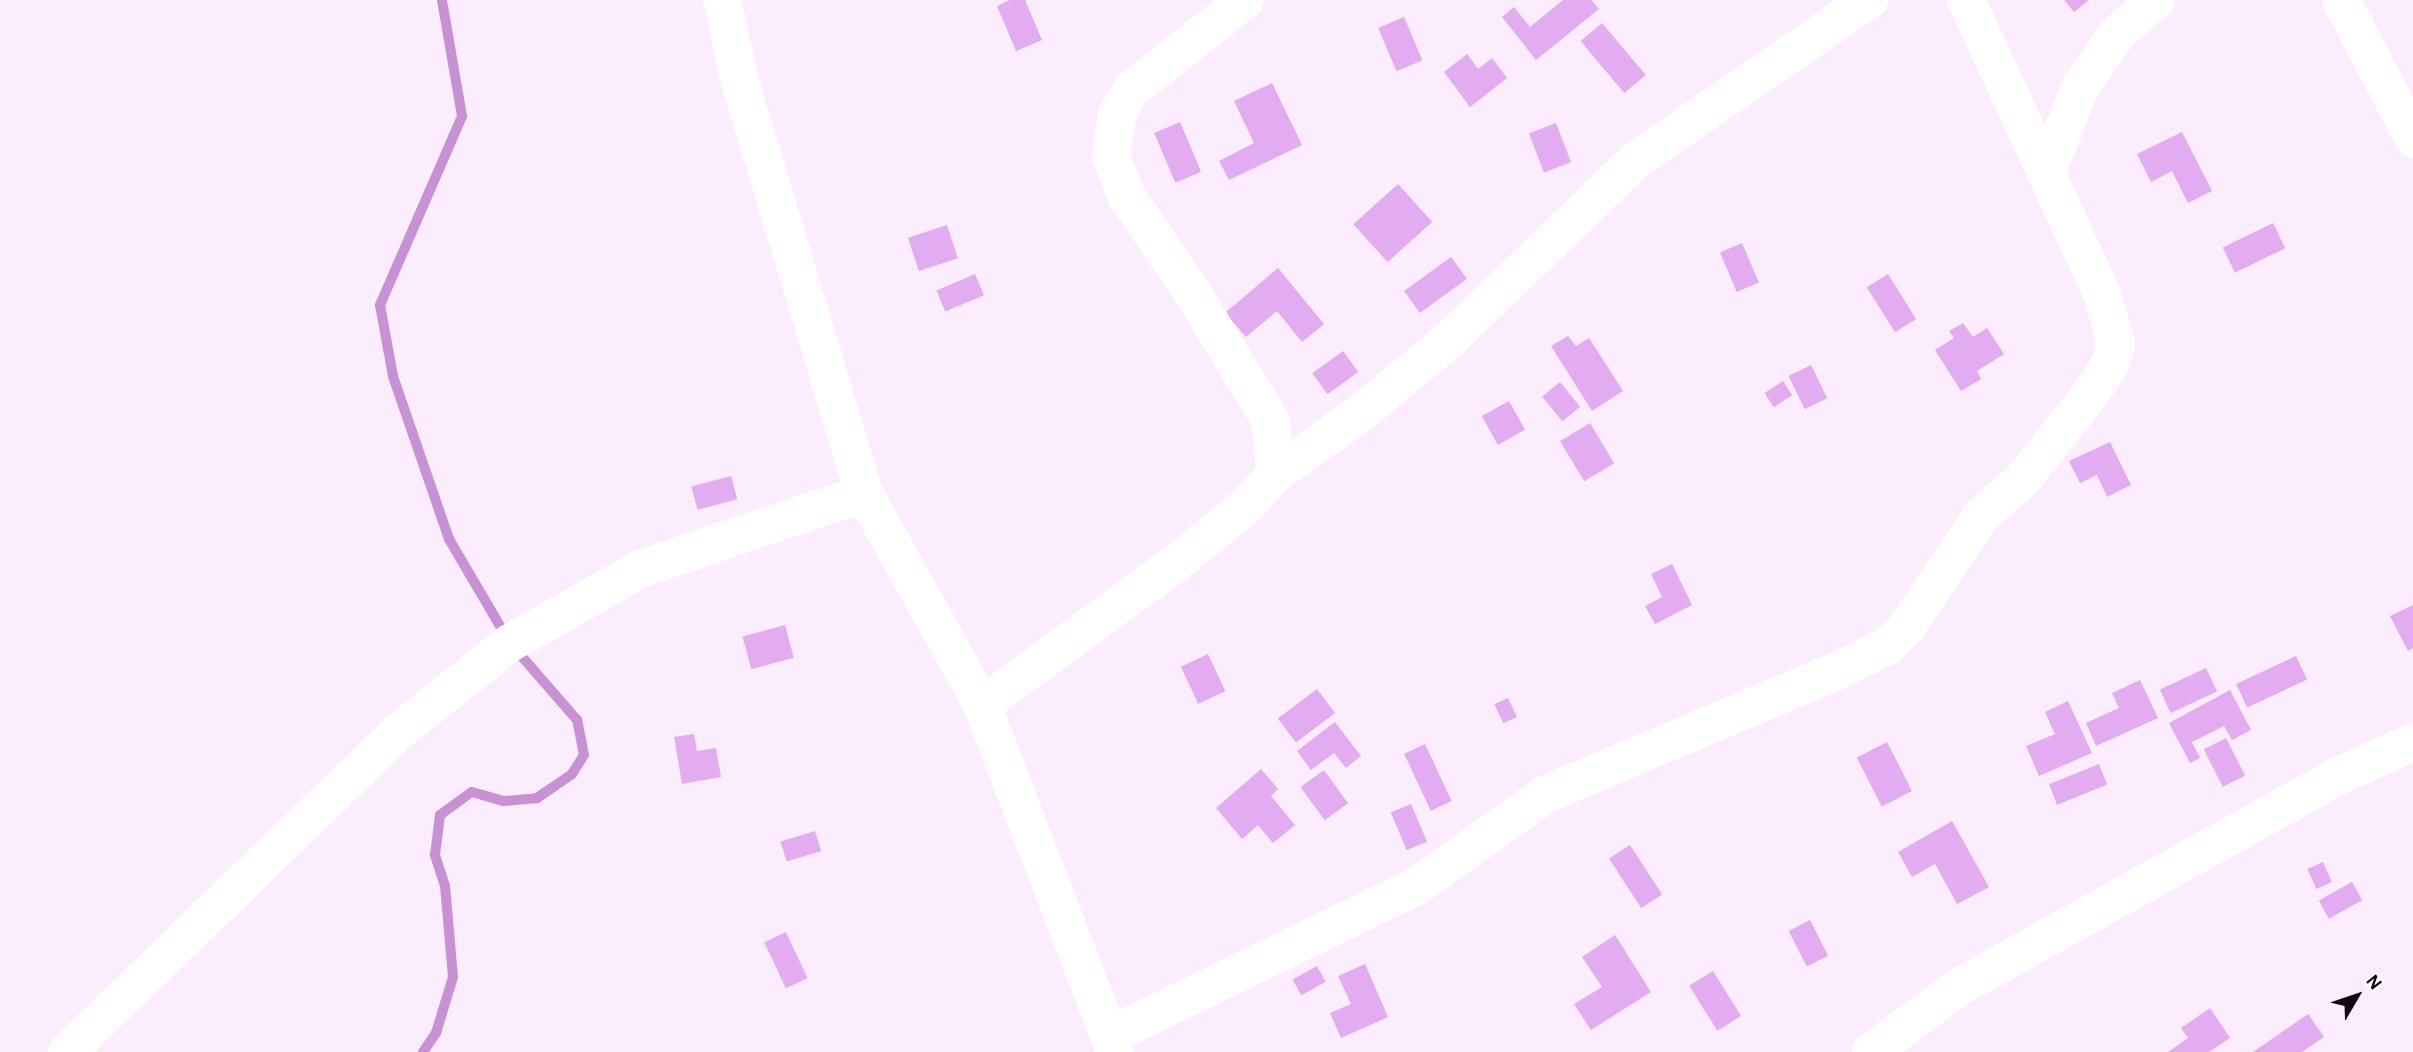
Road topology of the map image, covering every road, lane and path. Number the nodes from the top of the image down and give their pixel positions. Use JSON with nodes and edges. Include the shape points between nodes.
{"nodes":[{"id":1,"x":722,"y":0,"type":"edge"},
{"id":2,"x":1245,"y":0,"type":"edge"},
{"id":3,"x":1869,"y":0,"type":"edge"},
{"id":4,"x":1966,"y":0,"type":"edge"},
{"id":5,"x":2156,"y":0,"type":"edge"},
{"id":6,"x":2341,"y":0,"type":"edge"},
{"id":7,"x":2413,"y":138,"type":"edge"},
{"id":8,"x":2047,"y":173,"type":"junction"},
{"id":9,"x":1275,"y":474,"type":"junction"},
{"id":10,"x":864,"y":493,"type":"junction"},
{"id":11,"x":982,"y":705,"type":"junction"},
{"id":12,"x":2413,"y":742,"type":"edge"},
{"id":13,"x":1112,"y":1044,"type":"edge"},
{"id":14,"x":1892,"y":1047,"type":"edge"},
{"id":15,"x":67,"y":1052,"type":"edge"}],
"edges":[{"from":1,"to":10,"type":"street","via":[[740,82]]},
{"from":2,"to":9,"type":"street","via":[[1131,90],[1117,115],[1111,156],[1127,197],[1271,421]]},
{"from":3,"to":9,"type":"street","via":[[1636,160],[1447,342],[1362,412]]},
{"from":4,"to":8,"type":"street"},
{"from":5,"to":8,"type":"street","via":[[2118,33],[2080,87]]},
{"from":6,"to":7,"type":"street"},
{"from":8,"to":13,"type":"street","via":[[2113,323],[2112,359],[2030,471],[1981,516],[1889,645],[1675,743],[1546,794],[1417,886]]},
{"from":9,"to":11,"type":"street","via":[[1245,507],[1175,564]]},
{"from":10,"to":11,"type":"street"},
{"from":10,"to":15,"type":"street","via":[[640,569],[510,643],[398,732]]},
{"from":11,"to":13,"type":"street"},
{"from":12,"to":14,"type":"street","via":[[2340,775],[1959,987]]}]}
